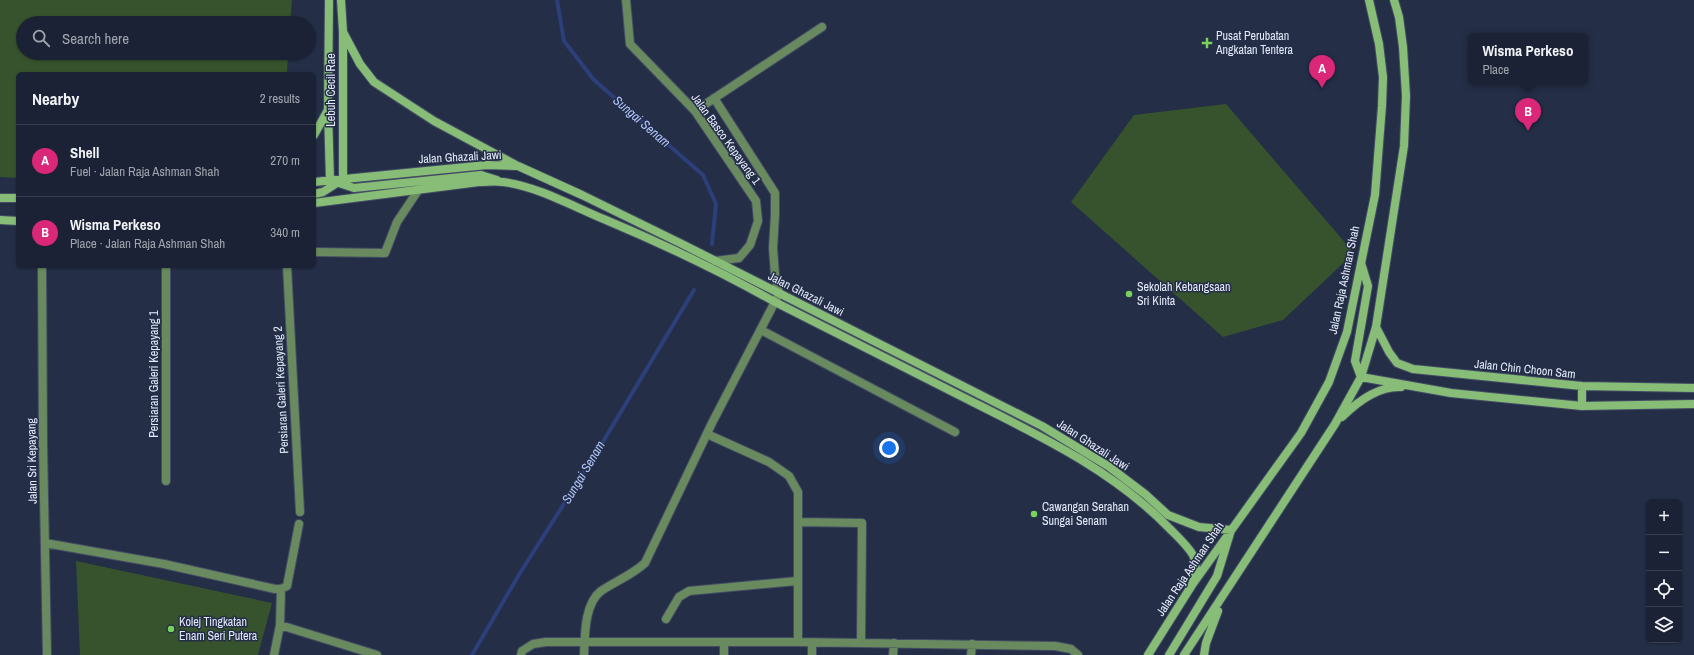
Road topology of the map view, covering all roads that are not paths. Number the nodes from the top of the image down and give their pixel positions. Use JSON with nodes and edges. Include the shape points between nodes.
{"nodes":[{"id":1,"x":329,"y":0,"type":"edge"},
{"id":2,"x":341,"y":0,"type":"edge"},
{"id":3,"x":626,"y":0,"type":"edge"},
{"id":4,"x":1369,"y":0,"type":"edge"},
{"id":5,"x":1394,"y":0,"type":"edge"},
{"id":6,"x":822,"y":27,"type":"dead end"},
{"id":7,"x":343,"y":32,"type":"junction"},
{"id":8,"x":714,"y":98,"type":"junction"},
{"id":9,"x":328,"y":110,"type":"junction"},
{"id":10,"x":695,"y":111,"type":"junction"},
{"id":11,"x":316,"y":132,"type":"edge"},
{"id":12,"x":518,"y":166,"type":"junction"},
{"id":13,"x":337,"y":181,"type":"junction"},
{"id":14,"x":316,"y":182,"type":"edge"},
{"id":15,"x":506,"y":183,"type":"junction"},
{"id":16,"x":419,"y":189,"type":"junction"},
{"id":17,"x":316,"y":194,"type":"edge"},
{"id":18,"x":0,"y":198,"type":"edge"},
{"id":19,"x":16,"y":198,"type":"edge"},
{"id":20,"x":316,"y":203,"type":"edge"},
{"id":21,"x":0,"y":220,"type":"edge"},
{"id":22,"x":16,"y":221,"type":"edge"},
{"id":23,"x":316,"y":252,"type":"edge"},
{"id":24,"x":715,"y":261,"type":"junction"},
{"id":25,"x":1361,"y":262,"type":"junction"},
{"id":26,"x":42,"y":268,"type":"edge"},
{"id":27,"x":166,"y":268,"type":"edge"},
{"id":28,"x":287,"y":268,"type":"edge"},
{"id":29,"x":779,"y":294,"type":"junction"},
{"id":30,"x":775,"y":302,"type":"junction"},
{"id":31,"x":1376,"y":327,"type":"junction"},
{"id":32,"x":761,"y":330,"type":"junction"},
{"id":33,"x":1361,"y":377,"type":"junction"},
{"id":34,"x":1582,"y":386,"type":"junction"},
{"id":35,"x":1414,"y":387,"type":"junction"},
{"id":36,"x":1694,"y":388,"type":"edge"},
{"id":37,"x":1694,"y":404,"type":"edge"},
{"id":38,"x":1582,"y":406,"type":"junction"},
{"id":39,"x":1335,"y":424,"type":"junction"},
{"id":40,"x":955,"y":432,"type":"dead end"},
{"id":41,"x":708,"y":434,"type":"junction"},
{"id":42,"x":166,"y":481,"type":"dead end"},
{"id":43,"x":300,"y":512,"type":"dead end"},
{"id":44,"x":798,"y":522,"type":"junction"},
{"id":45,"x":299,"y":524,"type":"dead end"},
{"id":46,"x":1231,"y":530,"type":"junction"},
{"id":47,"x":46,"y":543,"type":"junction"},
{"id":48,"x":797,"y":581,"type":"junction"},
{"id":49,"x":1192,"y":584,"type":"junction"},
{"id":50,"x":281,"y":589,"type":"junction"},
{"id":51,"x":1222,"y":599,"type":"junction"},
{"id":52,"x":666,"y":619,"type":"dead end"},
{"id":53,"x":280,"y":626,"type":"junction"},
{"id":54,"x":585,"y":642,"type":"junction"},
{"id":55,"x":798,"y":642,"type":"junction"},
{"id":56,"x":812,"y":642,"type":"junction"},
{"id":57,"x":724,"y":643,"type":"junction"},
{"id":58,"x":861,"y":643,"type":"junction"},
{"id":59,"x":894,"y":644,"type":"junction"},
{"id":60,"x":972,"y":644,"type":"junction"},
{"id":61,"x":47,"y":655,"type":"edge"},
{"id":62,"x":274,"y":655,"type":"edge"},
{"id":63,"x":377,"y":655,"type":"edge"},
{"id":64,"x":521,"y":655,"type":"edge"},
{"id":65,"x":584,"y":655,"type":"edge"},
{"id":66,"x":724,"y":655,"type":"edge"},
{"id":67,"x":812,"y":655,"type":"edge"},
{"id":68,"x":893,"y":655,"type":"edge"},
{"id":69,"x":971,"y":655,"type":"edge"},
{"id":70,"x":1078,"y":655,"type":"edge"},
{"id":71,"x":1148,"y":655,"type":"edge"},
{"id":72,"x":1169,"y":655,"type":"edge"},
{"id":73,"x":1184,"y":655,"type":"edge"},
{"id":74,"x":1204,"y":655,"type":"edge"}],
"edges":[{"from":1,"to":9,"type":"street","name":"Lebuh Cecil Rae"},
{"from":2,"to":7,"type":"street","name":"Lebuh Cecil Rae"},
{"from":3,"to":10,"type":"street","name":"Jalan Basco Kepayang 1","via":[[630,44]]},
{"from":4,"to":25,"type":"street","name":"Jalan Raja Ashman Shah","via":[[1379,44],[1383,84],[1375,195]]},
{"from":5,"to":31,"type":"street","via":[[1403,47],[1406,96],[1404,146]]},
{"from":6,"to":8,"type":"street"},
{"from":7,"to":12,"type":"street","via":[[360,64],[374,82],[434,121]]},
{"from":7,"to":13,"type":"street","name":"Lebuh Cecil Rae"},
{"from":8,"to":10,"type":"street"},
{"from":8,"to":29,"type":"street","name":"Jalan Basco Kepayang 1","via":[[775,192],[773,248]]},
{"from":9,"to":11,"type":"street"},
{"from":9,"to":13,"type":"street","name":"Lebuh Cecil Rae"},
{"from":10,"to":24,"type":"street","name":"Jalan Basco Kepayang 1","via":[[756,201],[758,221],[750,245],[739,258]]},
{"from":12,"to":13,"type":"street","name":"Jalan Ghazali Jawi","via":[[487,165]]},
{"from":12,"to":24,"type":"street","name":"Jalan Ghazali Jawi"},
{"from":13,"to":14,"type":"street","name":"Jalan Ghazali Jawi"},
{"from":13,"to":15,"type":"street","via":[[354,188],[481,175]]},
{"from":13,"to":17,"type":"street","via":[[323,192]]},
{"from":15,"to":16,"type":"street","name":"Jalan Ghazali Jawi","via":[[479,182]]},
{"from":15,"to":30,"type":"street","name":"Jalan Ghazali Jawi","via":[[534,190],[677,251]]},
{"from":16,"to":20,"type":"street","name":"Jalan Ghazali Jawi"},
{"from":16,"to":23,"type":"street","via":[[397,222],[385,253]]},
{"from":18,"to":19,"type":"street"},
{"from":21,"to":22,"type":"street"},
{"from":24,"to":29,"type":"street","name":"Jalan Ghazali Jawi"},
{"from":25,"to":33,"type":"street","via":[[1368,286],[1355,361]]},
{"from":25,"to":46,"type":"street","name":"Jalan Raja Ashman Shah","via":[[1347,332],[1329,382],[1301,433]]},
{"from":26,"to":47,"type":"street","name":"Jalan Sri Kepayang"},
{"from":27,"to":42,"type":"street","name":"Persiaran Galeri Kepayang 1"},
{"from":28,"to":43,"type":"street","name":"Persiaran Galeri Kepayang 2"},
{"from":29,"to":30,"type":"street"},
{"from":29,"to":46,"type":"street","name":"Jalan Ghazali Jawi","via":[[1042,426],[1108,466],[1168,515],[1199,526]]},
{"from":30,"to":32,"type":"street"},
{"from":30,"to":49,"type":"street","name":"Jalan Ghazali Jawi","via":[[1090,464],[1131,493],[1159,517],[1182,542],[1193,556],[1196,568]]},
{"from":31,"to":33,"type":"street"},
{"from":31,"to":34,"type":"street","name":"Jalan Chin Choon Sam","via":[[1397,363],[1413,369]]},
{"from":32,"to":40,"type":"street"},
{"from":32,"to":41,"type":"street"},
{"from":33,"to":35,"type":"street"},
{"from":33,"to":39,"type":"street"},
{"from":34,"to":36,"type":"street","name":"Jalan Chin Choon Sam"},
{"from":34,"to":38,"type":"street"},
{"from":35,"to":38,"type":"street"},
{"from":35,"to":39,"type":"street","via":[[1397,387],[1371,395]]},
{"from":37,"to":38,"type":"street"},
{"from":39,"to":51,"type":"street"},
{"from":41,"to":44,"type":"street","via":[[769,462],[789,476],[798,492]]},
{"from":41,"to":54,"type":"street","via":[[646,564],[600,592],[592,603],[586,623]]},
{"from":44,"to":48,"type":"street"},
{"from":44,"to":58,"type":"street","via":[[862,522]]},
{"from":45,"to":50,"type":"street","via":[[287,586]]},
{"from":46,"to":49,"type":"street","name":"Jalan Raja Ashman Shah"},
{"from":46,"to":72,"type":"street","via":[[1218,576]]},
{"from":47,"to":50,"type":"street","via":[[164,564]]},
{"from":47,"to":61,"type":"street","name":"Jalan Sri Kepayang"},
{"from":48,"to":52,"type":"street","via":[[689,591],[679,597]]},
{"from":48,"to":55,"type":"street"},
{"from":49,"to":71,"type":"street","name":"Jalan Raja Ashman Shah"},
{"from":50,"to":53,"type":"street"},
{"from":51,"to":73,"type":"street"},
{"from":51,"to":74,"type":"street"},
{"from":53,"to":62,"type":"street"},
{"from":53,"to":63,"type":"street"},
{"from":54,"to":57,"type":"street"},
{"from":54,"to":64,"type":"street","via":[[533,644],[522,651]]},
{"from":54,"to":65,"type":"street"},
{"from":55,"to":56,"type":"street"},
{"from":55,"to":57,"type":"street"},
{"from":56,"to":58,"type":"street"},
{"from":56,"to":67,"type":"street"},
{"from":57,"to":66,"type":"street"},
{"from":58,"to":59,"type":"street"},
{"from":59,"to":60,"type":"street"},
{"from":59,"to":68,"type":"street"},
{"from":60,"to":69,"type":"street"},
{"from":60,"to":70,"type":"street","via":[[1055,646],[1071,649]]}]}
